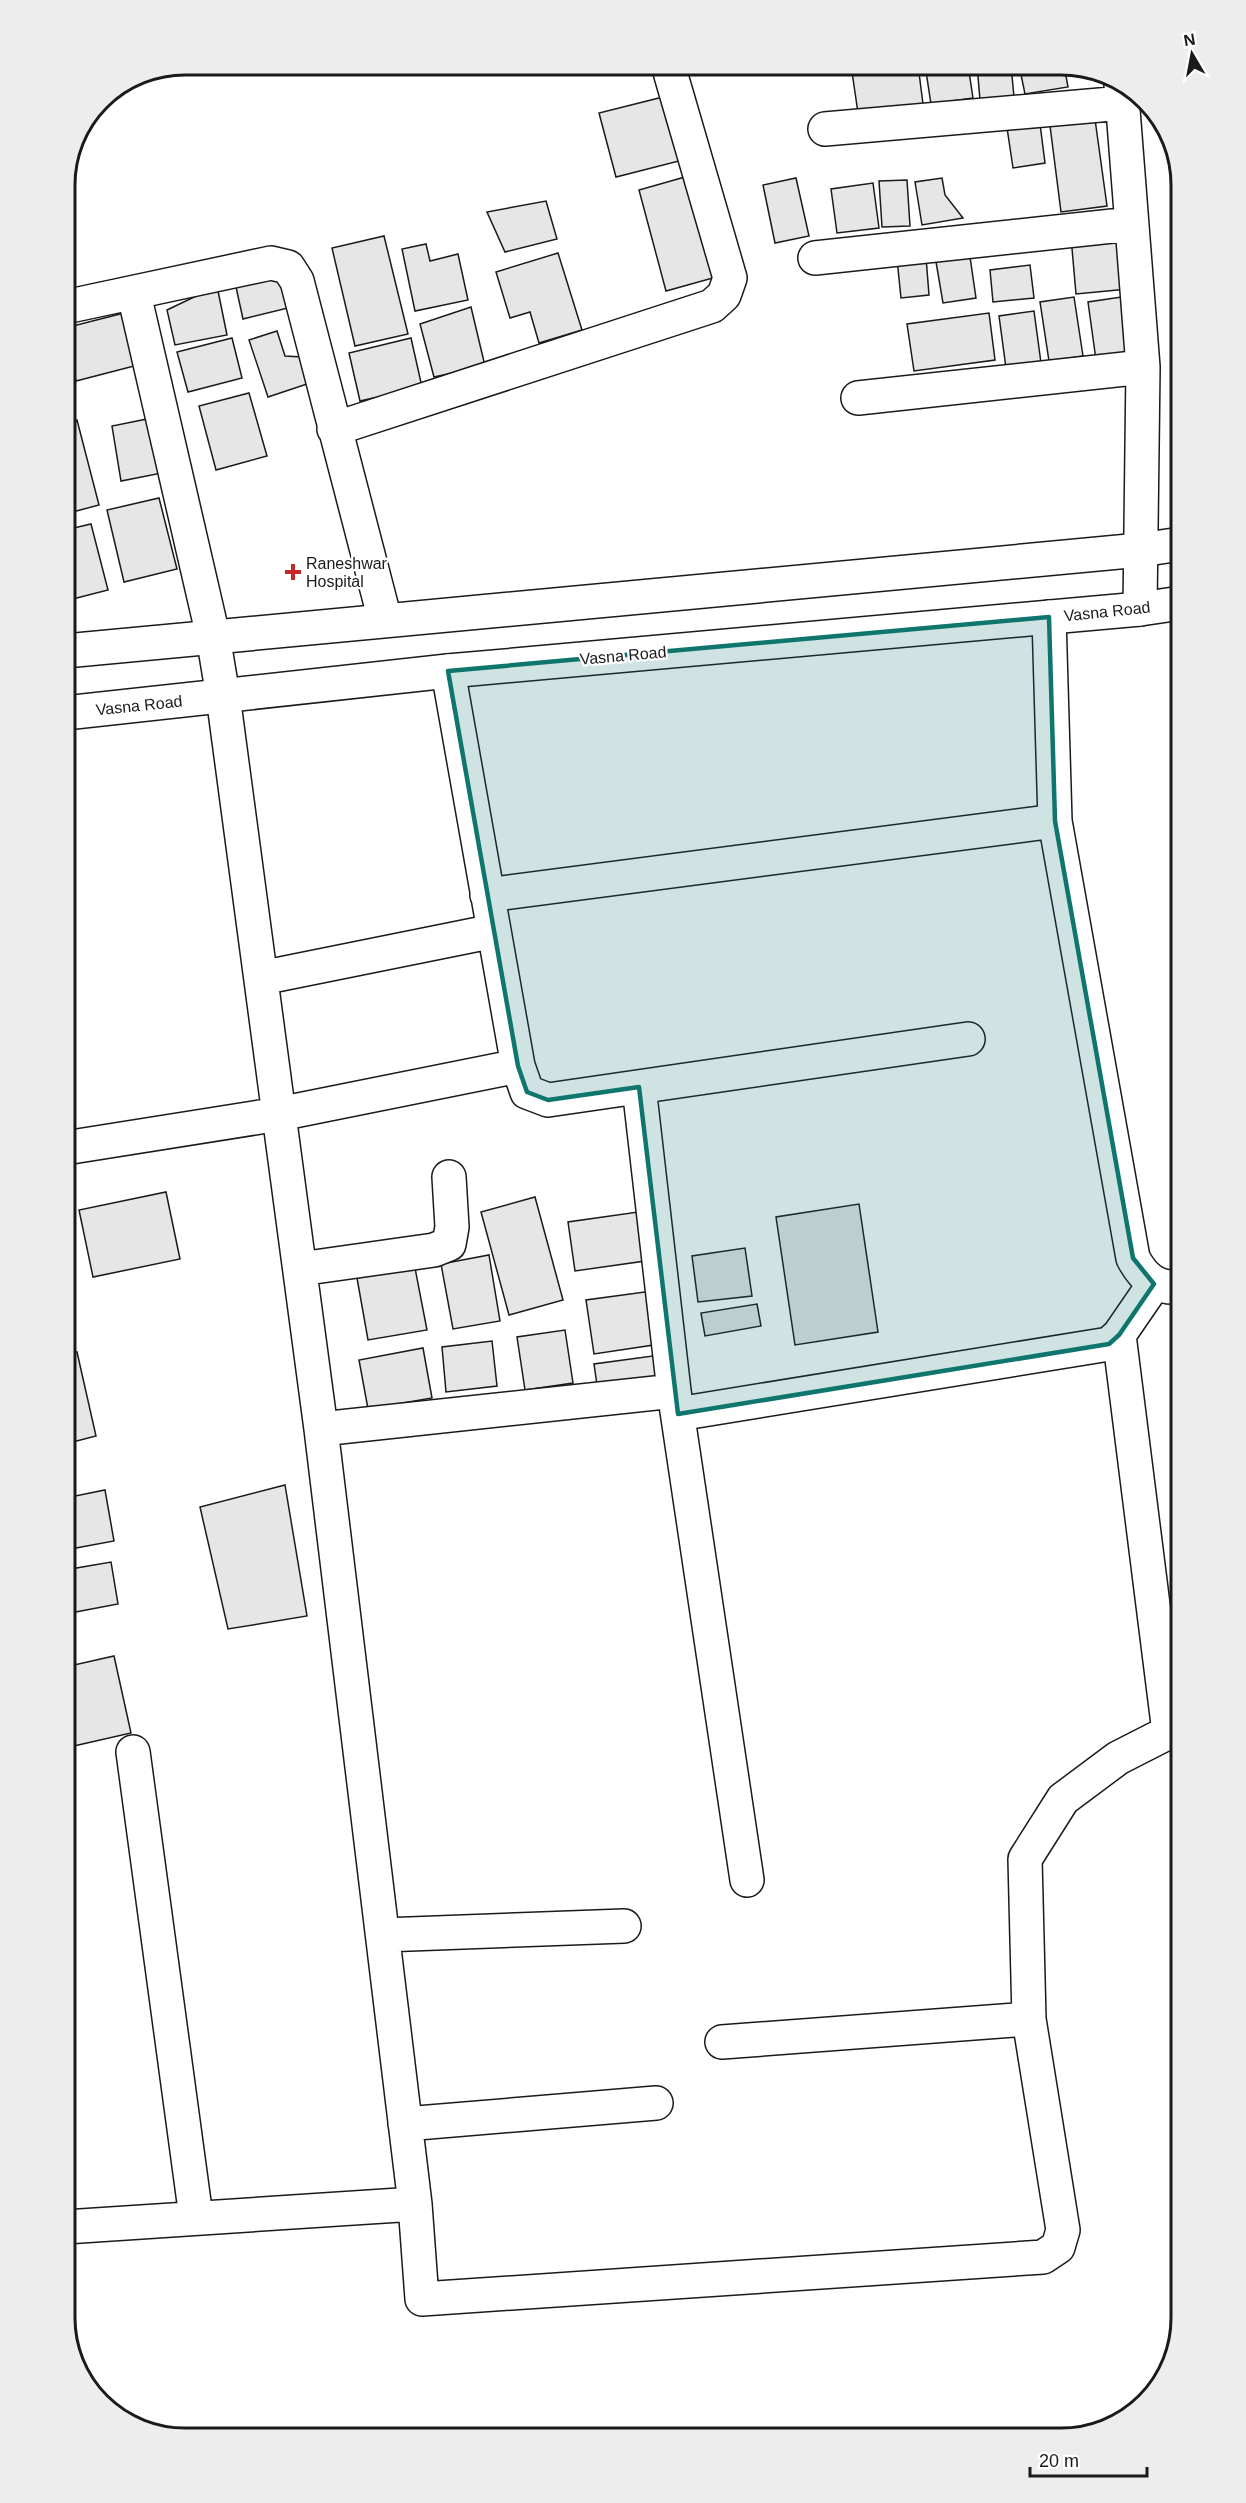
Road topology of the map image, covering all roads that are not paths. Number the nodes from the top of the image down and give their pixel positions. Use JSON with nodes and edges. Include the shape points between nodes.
{"nodes":[{"id":1,"x":671,"y":75,"type":"edge"},
{"id":2,"x":1122,"y":94,"type":"edge"},
{"id":3,"x":825,"y":129,"type":"dead end"},
{"id":4,"x":1131,"y":224,"type":"junction"},
{"id":5,"x":814,"y":258,"type":"dead end"},
{"id":6,"x":134,"y":294,"type":"junction"},
{"id":7,"x":75,"y":305,"type":"edge"},
{"id":8,"x":1143,"y":367,"type":"junction"},
{"id":9,"x":858,"y":398,"type":"dead end"},
{"id":10,"x":334,"y":429,"type":"junction"},
{"id":11,"x":1171,"y":546,"type":"edge"},
{"id":12,"x":1140,"y":550,"type":"junction"},
{"id":13,"x":1171,"y":605,"type":"edge"},
{"id":14,"x":1140,"y":609,"type":"junction"},
{"id":15,"x":1049,"y":617,"type":"junction"},
{"id":16,"x":385,"y":620,"type":"junction"},
{"id":17,"x":213,"y":636,"type":"junction"},
{"id":18,"x":75,"y":650,"type":"edge"},
{"id":19,"x":448,"y":671,"type":"junction"},
{"id":20,"x":223,"y":696,"type":"junction"},
{"id":21,"x":75,"y":712,"type":"edge"},
{"id":22,"x":1055,"y":820,"type":"junction"},
{"id":23,"x":488,"y":895,"type":"junction"},
{"id":24,"x":494,"y":931,"type":"junction"},
{"id":25,"x":261,"y":978,"type":"junction"},
{"id":26,"x":968,"y":1039,"type":"dead end"},
{"id":27,"x":518,"y":1066,"type":"junction"},
{"id":28,"x":639,"y":1087,"type":"junction"},
{"id":29,"x":279,"y":1114,"type":"junction"},
{"id":30,"x":75,"y":1146,"type":"edge"},
{"id":31,"x":449,"y":1178,"type":"dead end"},
{"id":32,"x":300,"y":1269,"type":"junction"},
{"id":33,"x":1168,"y":1285,"type":"edge"},
{"id":34,"x":1119,"y":1335,"type":"junction"},
{"id":35,"x":676,"y":1403,"type":"junction"},
{"id":36,"x":321,"y":1429,"type":"junction"},
{"id":37,"x":1171,"y":1702,"type":"edge"},
{"id":38,"x":1171,"y":1732,"type":"edge"},
{"id":39,"x":133,"y":1752,"type":"dead end"},
{"id":40,"x":747,"y":1880,"type":"dead end"},
{"id":41,"x":624,"y":1926,"type":"dead end"},
{"id":42,"x":383,"y":1935,"type":"junction"},
{"id":43,"x":1029,"y":2019,"type":"junction"},
{"id":44,"x":722,"y":2042,"type":"dead end"},
{"id":45,"x":656,"y":2103,"type":"dead end"},
{"id":46,"x":405,"y":2124,"type":"junction"},
{"id":47,"x":415,"y":2204,"type":"junction"},
{"id":48,"x":196,"y":2217,"type":"junction"},
{"id":49,"x":75,"y":2225,"type":"edge"}],
"edges":[{"from":1,"to":10,"type":"street","via":[[730,278],[724,295],[712,306]]},
{"from":2,"to":3,"type":"street"},
{"from":2,"to":4,"type":"street"},
{"from":4,"to":5,"type":"street"},
{"from":4,"to":8,"type":"street"},
{"from":6,"to":7,"type":"street"},
{"from":6,"to":10,"type":"street","via":[[271,263],[288,267],[297,281]]},
{"from":6,"to":17,"type":"street"},
{"from":8,"to":9,"type":"street"},
{"from":8,"to":12,"type":"street"},
{"from":10,"to":16,"type":"street"},
{"from":11,"to":12,"type":"street"},
{"from":12,"to":14,"type":"street"},
{"from":12,"to":16,"type":"street"},
{"from":13,"to":14,"type":"street","name":"Vasna Road"},
{"from":14,"to":15,"type":"street","name":"Vasna Road"},
{"from":15,"to":19,"type":"street","name":"Vasna Road"},
{"from":15,"to":22,"type":"street"},
{"from":16,"to":17,"type":"street"},
{"from":17,"to":18,"type":"street"},
{"from":17,"to":20,"type":"street"},
{"from":19,"to":20,"type":"street","name":"Vasna Road"},
{"from":19,"to":23,"type":"street"},
{"from":20,"to":21,"type":"street","name":"Vasna Road"},
{"from":20,"to":25,"type":"street"},
{"from":22,"to":23,"type":"street"},
{"from":22,"to":33,"type":"street","via":[[1133,1258],[1141,1274]]},
{"from":23,"to":24,"type":"street"},
{"from":24,"to":25,"type":"street"},
{"from":24,"to":27,"type":"street"},
{"from":25,"to":29,"type":"street"},
{"from":26,"to":28,"type":"street"},
{"from":27,"to":28,"type":"street","via":[[526,1092],[548,1100]]},
{"from":27,"to":29,"type":"street"},
{"from":28,"to":35,"type":"street"},
{"from":29,"to":30,"type":"street"},
{"from":29,"to":32,"type":"street"},
{"from":31,"to":32,"type":"street","via":[[449,1244],[434,1250]]},
{"from":32,"to":36,"type":"street"},
{"from":33,"to":34,"type":"street"},
{"from":34,"to":35,"type":"street","via":[[1109,1344]]},
{"from":34,"to":37,"type":"street"},
{"from":35,"to":36,"type":"street"},
{"from":35,"to":40,"type":"street"},
{"from":36,"to":42,"type":"street"},
{"from":38,"to":43,"type":"street","via":[[1118,1758],[1063,1799],[1025,1859]]},
{"from":39,"to":48,"type":"street"},
{"from":41,"to":42,"type":"street"},
{"from":42,"to":46,"type":"street"},
{"from":43,"to":44,"type":"street"},
{"from":43,"to":47,"type":"street","via":[[1063,2230],[1058,2247],[1042,2257],[422,2299]]},
{"from":45,"to":46,"type":"street"},
{"from":46,"to":47,"type":"street"},
{"from":47,"to":48,"type":"street"},
{"from":48,"to":49,"type":"street"}]}
